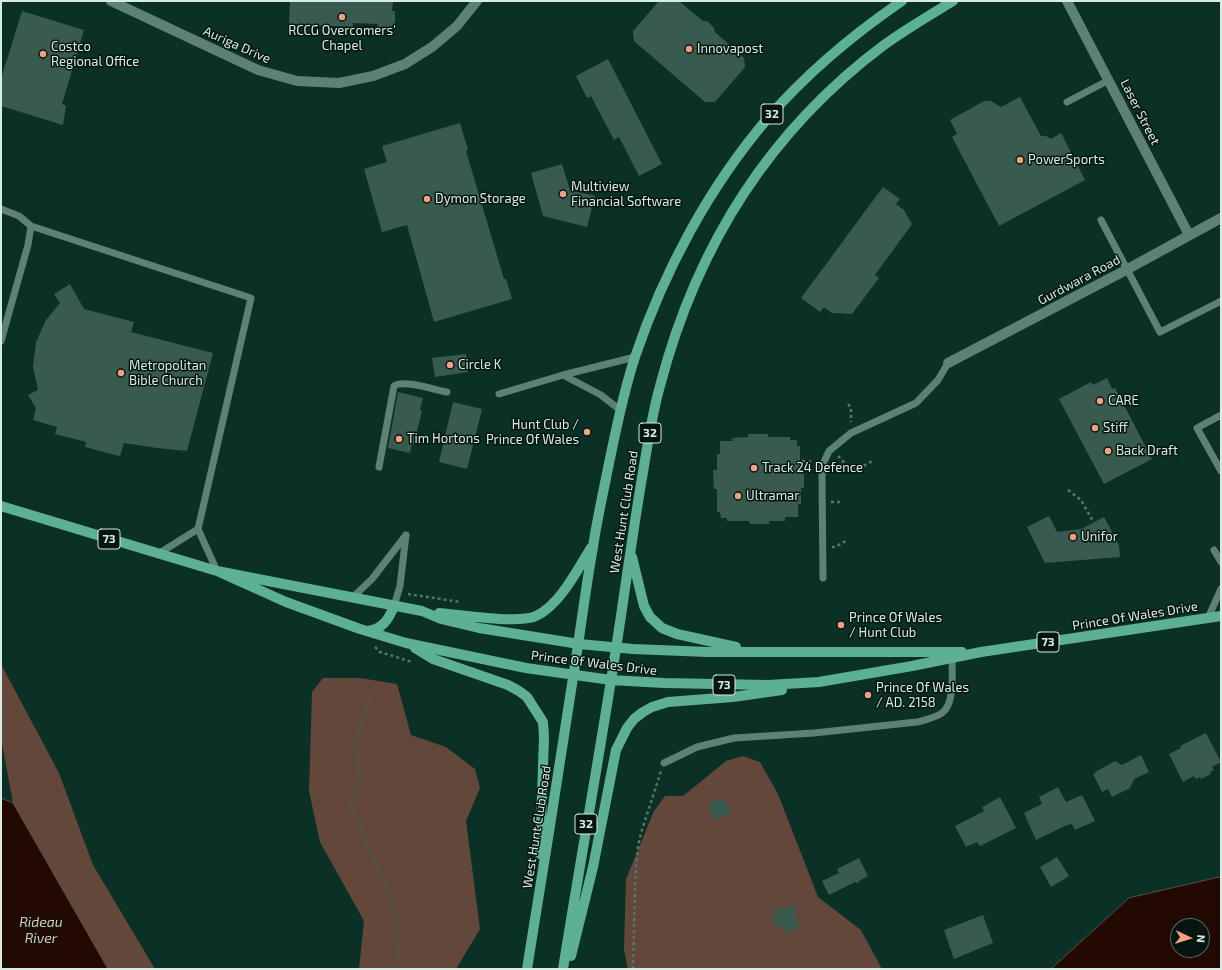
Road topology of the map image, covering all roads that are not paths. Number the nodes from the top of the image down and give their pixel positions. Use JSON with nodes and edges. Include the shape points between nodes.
{"nodes":[{"id":1,"x":111,"y":1,"type":"edge"},
{"id":2,"x":478,"y":1,"type":"edge"},
{"id":3,"x":902,"y":1,"type":"edge"},
{"id":4,"x":953,"y":1,"type":"edge"},
{"id":5,"x":1067,"y":1,"type":"edge"},
{"id":6,"x":1109,"y":80,"type":"junction"},
{"id":7,"x":1067,"y":102,"type":"dead end"},
{"id":8,"x":1,"y":209,"type":"edge"},
{"id":9,"x":1221,"y":218,"type":"edge"},
{"id":10,"x":1101,"y":220,"type":"dead end"},
{"id":11,"x":31,"y":226,"type":"junction"},
{"id":12,"x":1189,"y":235,"type":"junction"},
{"id":13,"x":1126,"y":270,"type":"junction"},
{"id":14,"x":1221,"y":301,"type":"edge"},
{"id":15,"x":1,"y":341,"type":"edge"},
{"id":16,"x":635,"y":357,"type":"junction"},
{"id":17,"x":948,"y":363,"type":"joint"},
{"id":18,"x":563,"y":375,"type":"junction"},
{"id":19,"x":447,"y":392,"type":"dead end"},
{"id":20,"x":499,"y":394,"type":"dead end"},
{"id":21,"x":620,"y":410,"type":"junction"},
{"id":22,"x":1221,"y":415,"type":"edge"},
{"id":23,"x":379,"y":467,"type":"dead end"},
{"id":24,"x":1221,"y":471,"type":"edge"},
{"id":25,"x":1,"y":506,"type":"edge"},
{"id":26,"x":198,"y":529,"type":"junction"},
{"id":27,"x":593,"y":545,"type":"junction"},
{"id":28,"x":630,"y":550,"type":"junction"},
{"id":29,"x":1214,"y":550,"type":"dead end"},
{"id":30,"x":158,"y":554,"type":"junction"},
{"id":31,"x":1221,"y":562,"type":"edge"},
{"id":32,"x":217,"y":571,"type":"junction"},
{"id":33,"x":823,"y":578,"type":"dead end"},
{"id":34,"x":1221,"y":589,"type":"edge"},
{"id":35,"x":352,"y":598,"type":"junction"},
{"id":36,"x":394,"y":606,"type":"junction"},
{"id":37,"x":422,"y":611,"type":"junction"},
{"id":38,"x":1221,"y":616,"type":"edge"},
{"id":39,"x":1208,"y":618,"type":"junction"},
{"id":40,"x":367,"y":631,"type":"junction"},
{"id":41,"x":406,"y":643,"type":"junction"},
{"id":42,"x":578,"y":644,"type":"junction"},
{"id":43,"x":616,"y":647,"type":"junction"},
{"id":44,"x":754,"y":652,"type":"junction"},
{"id":45,"x":981,"y":652,"type":"junction"},
{"id":46,"x":952,"y":658,"type":"junction"},
{"id":47,"x":574,"y":675,"type":"junction"},
{"id":48,"x":611,"y":680,"type":"junction"},
{"id":49,"x":819,"y":682,"type":"junction"},
{"id":50,"x":664,"y":763,"type":"road end"},
{"id":51,"x":538,"y":900,"type":"junction"},
{"id":52,"x":527,"y":969,"type":"edge"},
{"id":53,"x":562,"y":969,"type":"edge"},
{"id":54,"x":567,"y":969,"type":"edge"}],
"edges":[{"from":1,"to":2,"type":"street","name":"Auriga Drive","via":[[258,70],[297,81],[339,83],[373,76],[405,64],[432,47],[457,26]]},
{"from":3,"to":16,"type":"main road","name":"West Hunt Club Road","number":"32","via":[[816,70],[769,118],[748,144],[692,228],[660,294]]},
{"from":4,"to":28,"type":"main road","name":"West Hunt Club Road","number":"32","via":[[885,44],[803,118],[751,181],[726,221],[693,287],[661,380]]},
{"from":5,"to":6,"type":"street","name":"Laser Street"},
{"from":6,"to":7,"type":"lane"},
{"from":6,"to":12,"type":"street","name":"Laser Street"},
{"from":8,"to":11,"type":"lane","via":[[19,216]]},
{"from":9,"to":12,"type":"street","name":"Gurdwara Road"},
{"from":10,"to":13,"type":"lane"},
{"from":11,"to":15,"type":"lane"},
{"from":11,"to":26,"type":"lane","via":[[251,298]]},
{"from":12,"to":13,"type":"street","name":"Gurdwara Road"},
{"from":13,"to":14,"type":"lane","via":[[1160,332]]},
{"from":13,"to":17,"type":"street","name":"Gurdwara Road"},
{"from":16,"to":18,"type":"lane"},
{"from":16,"to":21,"type":"main road","name":"West Hunt Club Road","number":"32"},
{"from":17,"to":33,"type":"lane","via":[[938,380],[916,403],[851,433],[829,451],[823,464],[822,476]]},
{"from":18,"to":20,"type":"lane"},
{"from":18,"to":21,"type":"lane","via":[[601,395]]},
{"from":19,"to":23,"type":"lane","via":[[407,384],[394,386]]},
{"from":21,"to":27,"type":"main road","name":"West Hunt Club Road","number":"32"},
{"from":22,"to":24,"type":"lane","via":[[1197,428]]},
{"from":25,"to":30,"type":"main road","name":"Prince Of Wales Drive","number":"73"},
{"from":26,"to":30,"type":"lane"},
{"from":26,"to":32,"type":"lane"},
{"from":27,"to":37,"type":"main road","via":[[568,585],[546,610],[535,617],[501,618]]},
{"from":27,"to":42,"type":"main road","name":"West Hunt Club Road","number":"32"},
{"from":28,"to":43,"type":"main road","name":"West Hunt Club Road","number":"32"},
{"from":28,"to":44,"type":"main road","via":[[644,606],[650,617],[662,628],[677,634]]},
{"from":29,"to":31,"type":"lane"},
{"from":30,"to":32,"type":"main road","name":"Prince Of Wales Drive","number":"73"},
{"from":32,"to":35,"type":"main road","name":"Prince Of Wales Drive","number":"73"},
{"from":32,"to":40,"type":"main road","name":"Prince Of Wales Drive","number":"73","via":[[286,602]]},
{"from":34,"to":39,"type":"lane"},
{"from":35,"to":36,"type":"main road","name":"Prince Of Wales Drive","number":"73"},
{"from":35,"to":36,"type":"lane","via":[[372,579],[406,535],[399,592]]},
{"from":36,"to":37,"type":"main road","name":"Prince Of Wales Drive","number":"73"},
{"from":36,"to":40,"type":"main road","via":[[385,623],[377,629]]},
{"from":37,"to":42,"type":"main road","name":"Prince Of Wales Drive","number":"73","via":[[441,619],[479,628]]},
{"from":38,"to":39,"type":"main road","name":"Prince Of Wales Drive","number":"73"},
{"from":39,"to":45,"type":"main road","name":"Prince Of Wales Drive","number":"73"},
{"from":40,"to":41,"type":"main road","name":"Prince Of Wales Drive","number":"73"},
{"from":41,"to":47,"type":"main road","name":"Prince Of Wales Drive","number":"73","via":[[519,667]]},
{"from":41,"to":51,"type":"main road","via":[[434,659],[519,691],[527,697],[542,722],[544,753]]},
{"from":42,"to":43,"type":"main road","name":"Prince Of Wales Drive","number":"73"},
{"from":42,"to":47,"type":"main road","name":"West Hunt Club Road","number":"32"},
{"from":43,"to":44,"type":"main road","name":"Prince Of Wales Drive","number":"73"},
{"from":43,"to":48,"type":"main road","name":"West Hunt Club Road","number":"32"},
{"from":44,"to":45,"type":"main road","name":"Prince Of Wales Drive","number":"73"},
{"from":45,"to":46,"type":"main road","name":"Prince Of Wales Drive","number":"73"},
{"from":46,"to":49,"type":"main road","name":"Prince Of Wales Drive","number":"73"},
{"from":46,"to":50,"type":"lane","via":[[951,694],[948,704],[943,713],[930,719],[814,733],[734,738],[698,747]]},
{"from":47,"to":48,"type":"main road","name":"Prince Of Wales Drive","number":"73"},
{"from":47,"to":51,"type":"main road","name":"West Hunt Club Road","number":"32"},
{"from":48,"to":49,"type":"main road","name":"Prince Of Wales Drive","number":"73","via":[[721,685]]},
{"from":48,"to":53,"type":"main road","name":"West Hunt Club Road","number":"32"},
{"from":49,"to":54,"type":"main road","via":[[753,695],[668,702],[643,712],[634,719],[616,750],[593,867]]},
{"from":51,"to":52,"type":"main road","name":"West Hunt Club Road","number":"32"}]}
